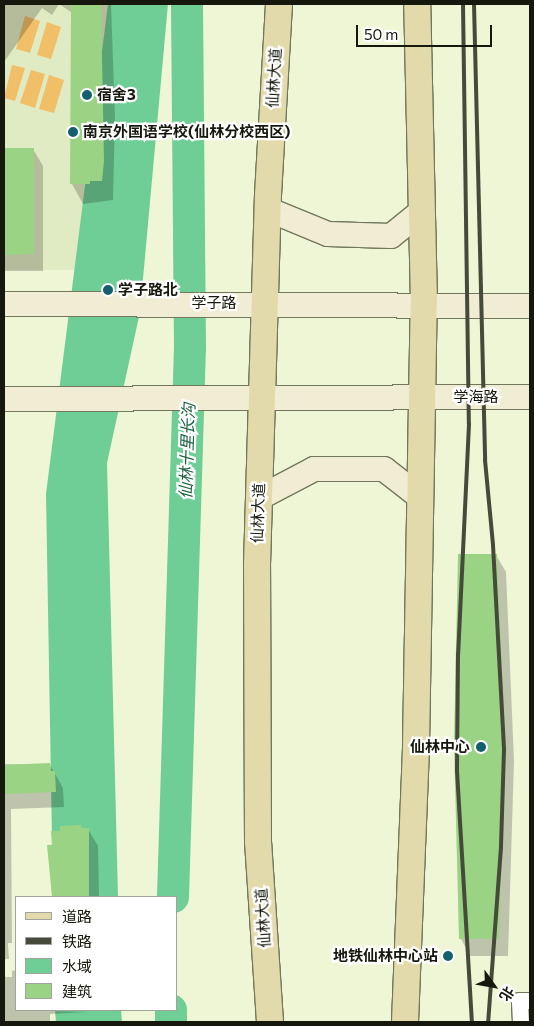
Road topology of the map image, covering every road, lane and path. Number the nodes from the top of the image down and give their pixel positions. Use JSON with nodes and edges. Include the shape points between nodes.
{"nodes":[{"id":1,"x":279,"y":4,"type":"edge"},
{"id":2,"x":417,"y":4,"type":"edge"},
{"id":3,"x":267,"y":209,"type":"junction"},
{"id":4,"x":421,"y":212,"type":"junction"},
{"id":5,"x":264,"y":303,"type":"junction"},
{"id":6,"x":424,"y":303,"type":"junction"},
{"id":7,"x":4,"y":304,"type":"edge"},
{"id":8,"x":530,"y":306,"type":"edge"},
{"id":9,"x":422,"y":397,"type":"junction"},
{"id":10,"x":262,"y":398,"type":"junction"},
{"id":11,"x":530,"y":398,"type":"edge"},
{"id":12,"x":4,"y":399,"type":"edge"},
{"id":13,"x":420,"y":497,"type":"junction"},
{"id":14,"x":259,"y":498,"type":"junction"},
{"id":15,"x":530,"y":1000,"type":"edge"},
{"id":16,"x":270,"y":1022,"type":"edge"},
{"id":17,"x":405,"y":1022,"type":"edge"},
{"id":18,"x":521,"y":1022,"type":"edge"}],
"edges":[{"from":1,"to":3,"type":"main road","name":"仙林大道"},
{"from":2,"to":4,"type":"main road"},
{"from":3,"to":4,"type":"main road","via":[[328,234],[391,236]]},
{"from":3,"to":5,"type":"main road","name":"仙林大道"},
{"from":4,"to":6,"type":"main road"},
{"from":5,"to":6,"type":"main road","name":"学子路"},
{"from":5,"to":7,"type":"main road","name":"学子路"},
{"from":5,"to":10,"type":"main road","name":"仙林大道"},
{"from":6,"to":8,"type":"main road"},
{"from":6,"to":9,"type":"main road"},
{"from":9,"to":10,"type":"main road"},
{"from":9,"to":11,"type":"main road","name":"学海路"},
{"from":9,"to":13,"type":"main road"},
{"from":10,"to":12,"type":"main road"},
{"from":10,"to":14,"type":"main road","name":"仙林大道"},
{"from":13,"to":14,"type":"main road","via":[[384,469],[314,469]]},
{"from":13,"to":17,"type":"main road","via":[[416,746]]},
{"from":14,"to":16,"type":"main road","name":"仙林大道","via":[[258,842]]},
{"from":15,"to":18,"type":"street","via":[[520,1001]]}]}
